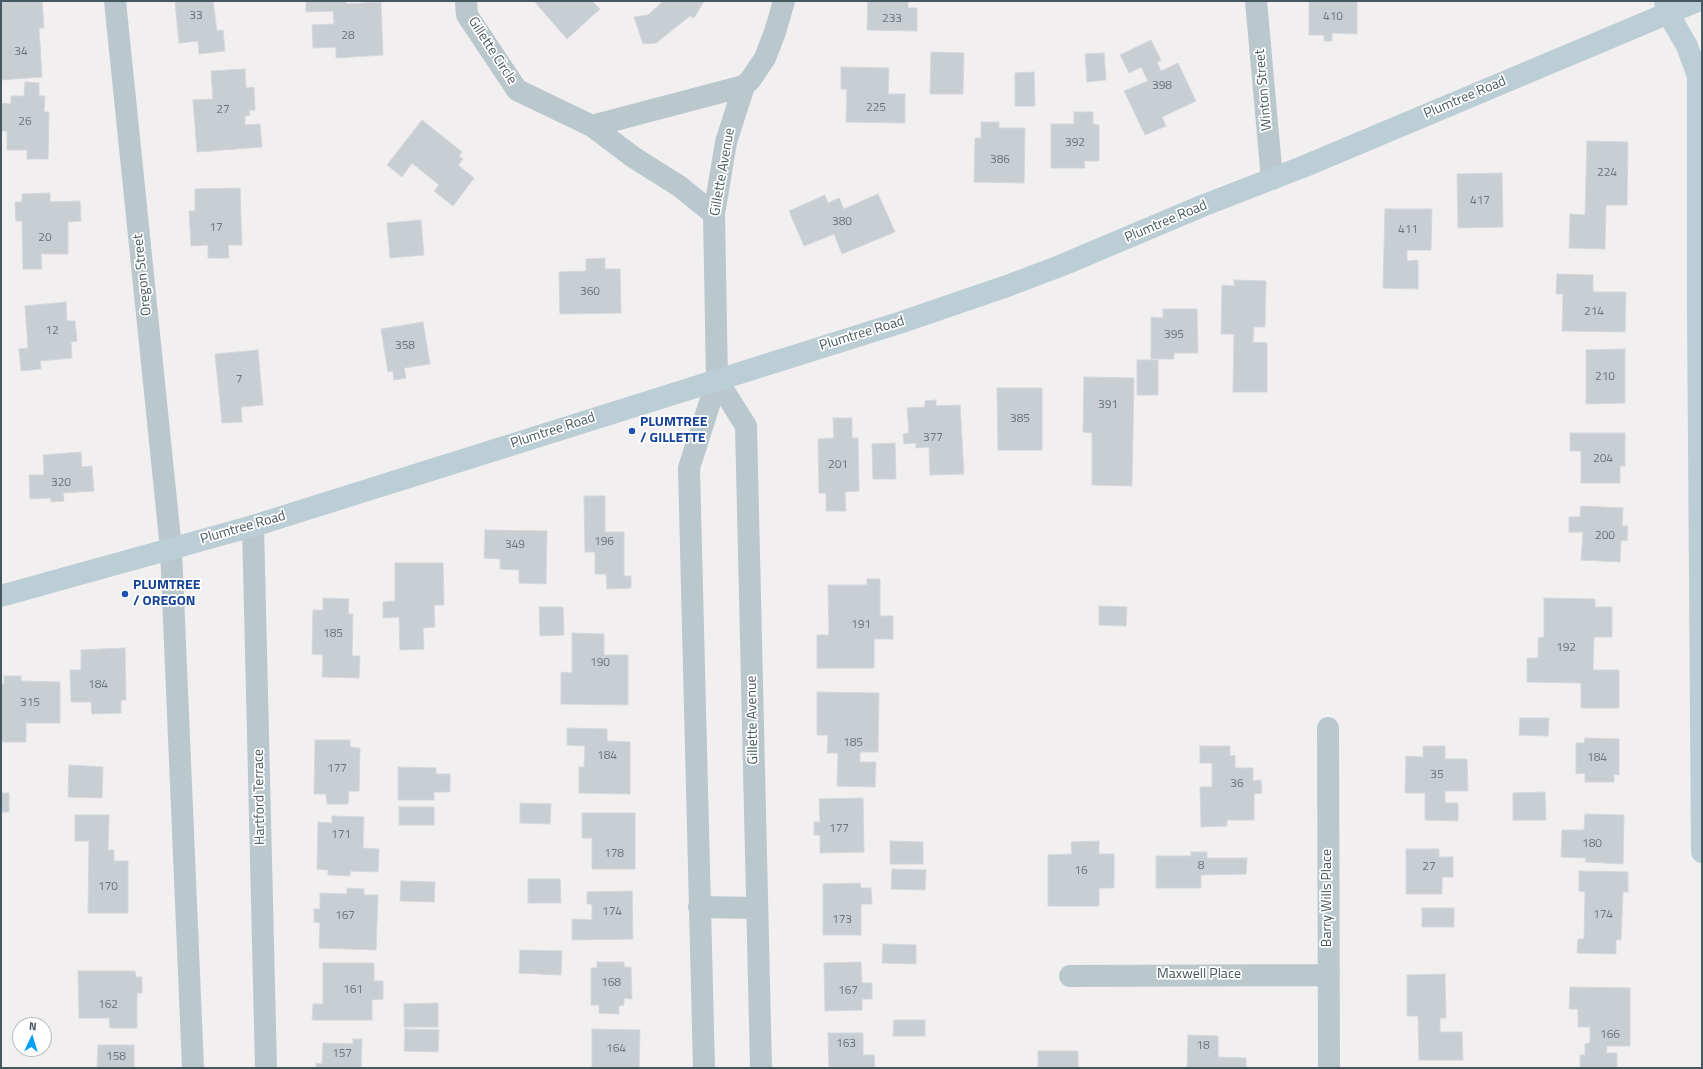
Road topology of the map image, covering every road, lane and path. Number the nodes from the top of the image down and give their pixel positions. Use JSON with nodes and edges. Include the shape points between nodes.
{"nodes":[{"id":1,"x":115,"y":1,"type":"edge"},
{"id":2,"x":466,"y":1,"type":"edge"},
{"id":3,"x":784,"y":1,"type":"edge"},
{"id":4,"x":1256,"y":1,"type":"edge"},
{"id":5,"x":1697,"y":1,"type":"edge"},
{"id":6,"x":1667,"y":7,"type":"edge"},
{"id":7,"x":744,"y":86,"type":"junction"},
{"id":8,"x":592,"y":126,"type":"junction"},
{"id":9,"x":1272,"y":179,"type":"junction"},
{"id":10,"x":714,"y":214,"type":"junction"},
{"id":11,"x":1700,"y":310,"type":"edge"},
{"id":12,"x":717,"y":380,"type":"junction"},
{"id":13,"x":253,"y":526,"type":"junction"},
{"id":14,"x":171,"y":549,"type":"junction"},
{"id":15,"x":1,"y":596,"type":"edge"},
{"id":16,"x":1328,"y":728,"type":"dead end"},
{"id":17,"x":1702,"y":852,"type":"edge"},
{"id":18,"x":699,"y":907,"type":"junction"},
{"id":19,"x":757,"y":908,"type":"junction"},
{"id":20,"x":1329,"y":975,"type":"junction"},
{"id":21,"x":1070,"y":976,"type":"dead end"},
{"id":22,"x":192,"y":1068,"type":"edge"},
{"id":23,"x":266,"y":1068,"type":"edge"},
{"id":24,"x":704,"y":1068,"type":"edge"},
{"id":25,"x":761,"y":1068,"type":"edge"},
{"id":26,"x":1329,"y":1068,"type":"edge"}],
"edges":[{"from":1,"to":14,"type":"street","name":"Oregon Street"},
{"from":2,"to":8,"type":"street","name":"Gillette Circle","via":[[467,15],[517,90]]},
{"from":3,"to":7,"type":"street","name":"Gillette Avenue","via":[[765,58]]},
{"from":4,"to":9,"type":"street","name":"Winton Street"},
{"from":5,"to":6,"type":"street","name":"Plumtree Road"},
{"from":6,"to":9,"type":"street","name":"Plumtree Road"},
{"from":6,"to":11,"type":"street","via":[[1687,46],[1698,76]]},
{"from":7,"to":8,"type":"street"},
{"from":7,"to":10,"type":"street","name":"Gillette Avenue","via":[[726,142]]},
{"from":8,"to":10,"type":"street","name":"Gillette Circle","via":[[633,157],[679,186]]},
{"from":9,"to":12,"type":"street","name":"Plumtree Road","via":[[1013,284]]},
{"from":10,"to":12,"type":"street","name":"Gillette Avenue"},
{"from":11,"to":17,"type":"street"},
{"from":12,"to":13,"type":"street","name":"Plumtree Road"},
{"from":12,"to":18,"type":"street","name":"Gillette Avenue","via":[[689,468]]},
{"from":12,"to":19,"type":"street","name":"Gillette Avenue","via":[[746,426]]},
{"from":13,"to":14,"type":"street","name":"Plumtree Road"},
{"from":13,"to":23,"type":"street","name":"Hartford Terrace"},
{"from":14,"to":15,"type":"street","name":"Plumtree Road"},
{"from":14,"to":22,"type":"street"},
{"from":16,"to":20,"type":"street","name":"Barry Wills Place"},
{"from":18,"to":19,"type":"street"},
{"from":18,"to":24,"type":"street","name":"Gillette Avenue"},
{"from":19,"to":25,"type":"street","name":"Gillette Avenue"},
{"from":20,"to":21,"type":"street","name":"Maxwell Place"},
{"from":20,"to":26,"type":"street","name":"Barry Wills Place"}]}
